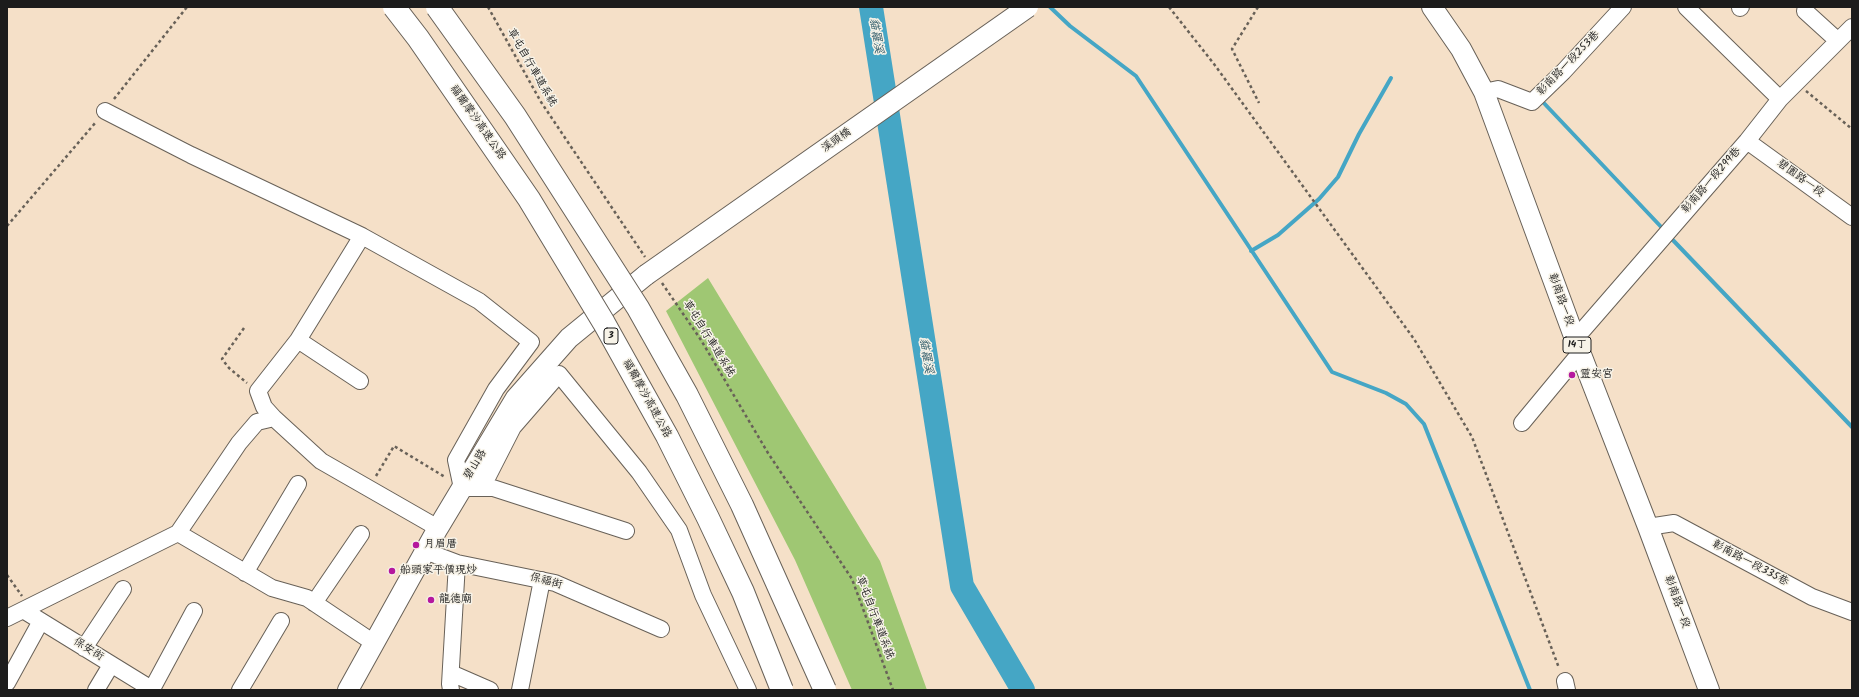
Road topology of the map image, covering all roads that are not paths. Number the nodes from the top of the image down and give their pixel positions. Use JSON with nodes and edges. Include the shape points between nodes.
{"nodes":[{"id":1,"x":394,"y":7,"type":"edge"},
{"id":2,"x":437,"y":7,"type":"edge"},
{"id":3,"x":1028,"y":7,"type":"edge"},
{"id":4,"x":1624,"y":7,"type":"edge"},
{"id":5,"x":1686,"y":7,"type":"edge"},
{"id":6,"x":1434,"y":8,"type":"edge"},
{"id":7,"x":1805,"y":11,"type":"dead end"},
{"id":8,"x":1852,"y":27,"type":"edge"},
{"id":9,"x":1838,"y":41,"type":"junction"},
{"id":10,"x":1484,"y":92,"type":"junction"},
{"id":11,"x":1780,"y":99,"type":"junction"},
{"id":12,"x":105,"y":111,"type":"dead end"},
{"id":13,"x":1747,"y":140,"type":"junction"},
{"id":14,"x":1852,"y":217,"type":"edge"},
{"id":15,"x":362,"y":236,"type":"junction"},
{"id":16,"x":650,"y":270,"type":"joint"},
{"id":17,"x":298,"y":340,"type":"junction"},
{"id":18,"x":1577,"y":346,"type":"junction"},
{"id":19,"x":360,"y":381,"type":"dead end"},
{"id":20,"x":274,"y":418,"type":"junction"},
{"id":21,"x":1522,"y":423,"type":"dead end"},
{"id":22,"x":298,"y":484,"type":"dead end"},
{"id":23,"x":462,"y":488,"type":"junction"},
{"id":24,"x":1648,"y":527,"type":"junction"},
{"id":25,"x":438,"y":528,"type":"junction"},
{"id":26,"x":626,"y":531,"type":"dead end"},
{"id":27,"x":178,"y":533,"type":"junction"},
{"id":28,"x":361,"y":534,"type":"dead end"},
{"id":29,"x":426,"y":551,"type":"junction"},
{"id":30,"x":457,"y":563,"type":"junction"},
{"id":31,"x":245,"y":573,"type":"junction"},
{"id":32,"x":542,"y":580,"type":"junction"},
{"id":33,"x":122,"y":589,"type":"dead end"},
{"id":34,"x":314,"y":603,"type":"junction"},
{"id":35,"x":26,"y":609,"type":"junction"},
{"id":36,"x":194,"y":612,"type":"dead end"},
{"id":37,"x":1852,"y":612,"type":"edge"},
{"id":38,"x":7,"y":618,"type":"edge"},
{"id":39,"x":281,"y":621,"type":"dead end"},
{"id":40,"x":41,"y":622,"type":"junction"},
{"id":41,"x":661,"y":629,"type":"dead end"},
{"id":42,"x":374,"y":643,"type":"junction"},
{"id":43,"x":84,"y":648,"type":"junction"},
{"id":44,"x":111,"y":665,"type":"junction"},
{"id":45,"x":451,"y":673,"type":"junction"},
{"id":46,"x":7,"y":683,"type":"edge"},
{"id":47,"x":96,"y":690,"type":"edge"},
{"id":48,"x":152,"y":690,"type":"edge"},
{"id":49,"x":240,"y":690,"type":"edge"},
{"id":50,"x":348,"y":690,"type":"edge"},
{"id":51,"x":451,"y":690,"type":"edge"},
{"id":52,"x":490,"y":690,"type":"edge"},
{"id":53,"x":520,"y":690,"type":"edge"},
{"id":54,"x":748,"y":690,"type":"edge"},
{"id":55,"x":782,"y":690,"type":"edge"},
{"id":56,"x":825,"y":690,"type":"edge"},
{"id":57,"x":1708,"y":690,"type":"edge"}],
"edges":[{"from":1,"to":55,"type":"highway","name":"福爾摩沙高速公路","number":"3","bridge":true,"via":[[529,199],[604,323],[667,436],[708,518],[743,592]]},
{"from":2,"to":56,"type":"highway","bridge":true,"via":[[515,116],[638,308],[687,396],[742,505]]},
{"from":3,"to":16,"type":"main road","name":"溪頭橋","bridge":true},
{"from":4,"to":10,"type":"street","name":"彰南路一段253巷","via":[[1532,102],[1498,89]]},
{"from":5,"to":11,"type":"street"},
{"from":6,"to":10,"type":"main road","name":"彰南路一段","number":"14丁","via":[[1461,49]]},
{"from":7,"to":9,"type":"street"},
{"from":8,"to":9,"type":"street","name":"彰南路一段299巷"},
{"from":9,"to":11,"type":"street","name":"彰南路一段299巷"},
{"from":10,"to":18,"type":"main road","name":"彰南路一段","number":"14丁"},
{"from":11,"to":13,"type":"street","name":"彰南路一段299巷"},
{"from":12,"to":15,"type":"street"},
{"from":13,"to":14,"type":"street","name":"碧園路一段"},
{"from":13,"to":18,"type":"street","name":"彰南路一段299巷"},
{"from":15,"to":17,"type":"street"},
{"from":15,"to":23,"type":"street","via":[[479,302],[531,342],[496,389],[456,460]]},
{"from":16,"to":23,"type":"main road","name":"碧山路","via":[[568,338],[516,398]]},
{"from":17,"to":19,"type":"street"},
{"from":17,"to":20,"type":"street","via":[[258,392],[264,408]]},
{"from":18,"to":21,"type":"street","name":"彰南路一段299巷"},
{"from":18,"to":24,"type":"main road","name":"彰南路一段","number":"14丁"},
{"from":20,"to":25,"type":"street","via":[[321,461]]},
{"from":20,"to":27,"type":"street","via":[[257,422]]},
{"from":22,"to":31,"type":"street"},
{"from":23,"to":25,"type":"main road","name":"碧山路"},
{"from":23,"to":26,"type":"street","via":[[493,488]]},
{"from":23,"to":54,"type":"street","via":[[488,476],[513,428],[559,374],[639,472],[679,530],[704,595]]},
{"from":24,"to":37,"type":"street","name":"彰南路一段335巷","via":[[1674,523],[1812,597]]},
{"from":24,"to":57,"type":"main road","name":"彰南路一段","number":"14丁"},
{"from":25,"to":29,"type":"main road","name":"碧山路"},
{"from":27,"to":31,"type":"street"},
{"from":27,"to":35,"type":"street"},
{"from":28,"to":34,"type":"street"},
{"from":29,"to":30,"type":"street","name":"保福街"},
{"from":29,"to":42,"type":"main road","name":"碧山路"},
{"from":30,"to":32,"type":"street","name":"保福街"},
{"from":30,"to":45,"type":"street"},
{"from":31,"to":34,"type":"street","via":[[272,588],[307,598]]},
{"from":32,"to":41,"type":"street","name":"保福街","via":[[555,583]]},
{"from":32,"to":53,"type":"street"},
{"from":33,"to":43,"type":"street"},
{"from":34,"to":42,"type":"street"},
{"from":35,"to":38,"type":"street"},
{"from":35,"to":40,"type":"street","name":"保安街"},
{"from":36,"to":48,"type":"street"},
{"from":39,"to":49,"type":"street"},
{"from":40,"to":43,"type":"street","name":"保安街"},
{"from":40,"to":46,"type":"street"},
{"from":42,"to":50,"type":"main road","name":"碧山路"},
{"from":43,"to":44,"type":"street","name":"保安街"},
{"from":44,"to":47,"type":"street"},
{"from":44,"to":48,"type":"street","name":"保安街"},
{"from":45,"to":51,"type":"street"},
{"from":45,"to":52,"type":"street"}]}
